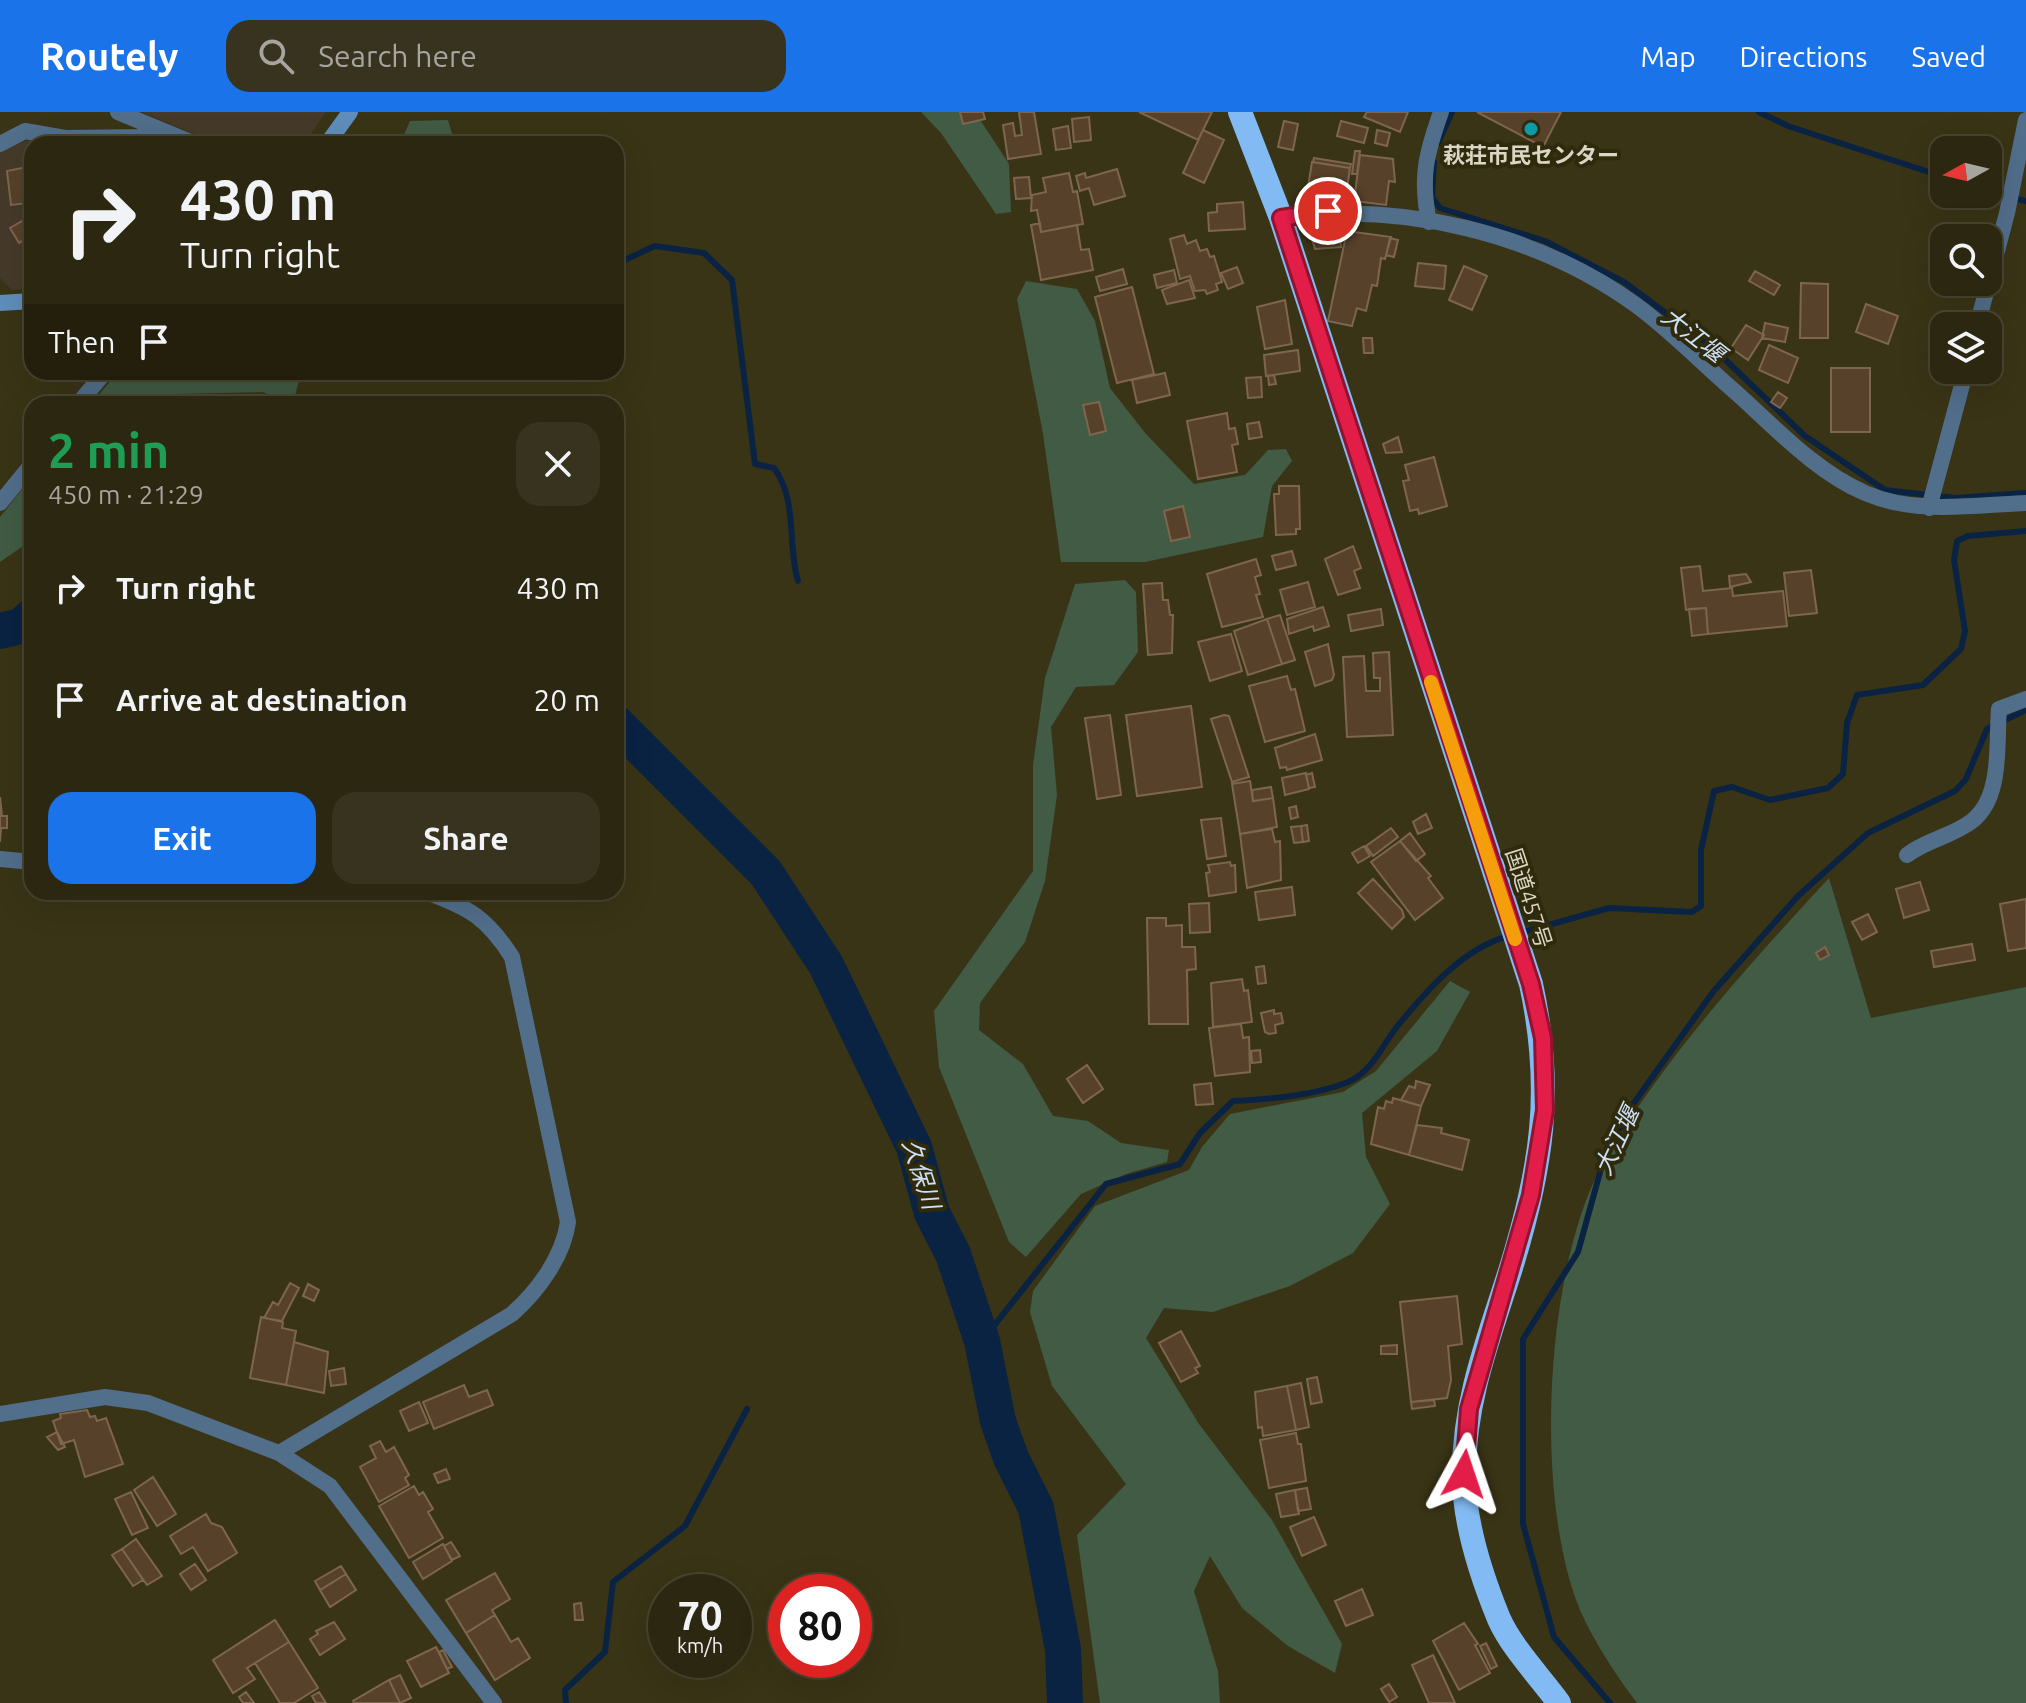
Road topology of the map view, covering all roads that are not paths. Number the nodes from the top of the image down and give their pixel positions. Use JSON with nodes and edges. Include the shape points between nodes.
{"nodes":[{"id":1,"x":118,"y":112,"type":"edge"},
{"id":2,"x":350,"y":112,"type":"edge"},
{"id":3,"x":1240,"y":112,"type":"edge"},
{"id":4,"x":1441,"y":112,"type":"edge"},
{"id":5,"x":2026,"y":120,"type":"edge"},
{"id":6,"x":155,"y":130,"type":"junction"},
{"id":7,"x":54,"y":136,"type":"edge"},
{"id":8,"x":148,"y":136,"type":"edge"},
{"id":9,"x":172,"y":136,"type":"edge"},
{"id":10,"x":333,"y":136,"type":"edge"},
{"id":11,"x":0,"y":144,"type":"edge"},
{"id":12,"x":1281,"y":218,"type":"junction"},
{"id":13,"x":1429,"y":222,"type":"junction"},
{"id":14,"x":24,"y":302,"type":"edge"},
{"id":15,"x":0,"y":303,"type":"edge"},
{"id":16,"x":1981,"y":312,"type":"edge"},
{"id":17,"x":98,"y":380,"type":"edge"},
{"id":18,"x":1962,"y":384,"type":"edge"},
{"id":19,"x":85,"y":396,"type":"edge"},
{"id":20,"x":24,"y":474,"type":"edge"},
{"id":21,"x":0,"y":503,"type":"edge"},
{"id":22,"x":2026,"y":503,"type":"edge"},
{"id":23,"x":1929,"y":508,"type":"junction"},
{"id":24,"x":2026,"y":699,"type":"edge"},
{"id":25,"x":1907,"y":855,"type":"dead end"},
{"id":26,"x":0,"y":859,"type":"edge"},
{"id":27,"x":24,"y":861,"type":"edge"},
{"id":28,"x":444,"y":900,"type":"edge"},
{"id":29,"x":0,"y":1414,"type":"edge"},
{"id":30,"x":279,"y":1453,"type":"junction"},
{"id":31,"x":494,"y":1703,"type":"edge"},
{"id":32,"x":1559,"y":1703,"type":"edge"}],
"edges":[{"from":1,"to":6,"type":"street"},
{"from":2,"to":10,"type":"street"},
{"from":3,"to":12,"type":"highway","name":"国道457号"},
{"from":4,"to":13,"type":"street","via":[[1425,156],[1423,196]]},
{"from":5,"to":16,"type":"street"},
{"from":6,"to":8,"type":"street"},
{"from":6,"to":9,"type":"street"},
{"from":7,"to":11,"type":"street","via":[[25,131]]},
{"from":12,"to":13,"type":"street","via":[[1328,211]]},
{"from":12,"to":32,"type":"highway","name":"国道457号","via":[[1531,984],[1543,1038],[1545,1110],[1531,1195],[1469,1409],[1464,1474],[1475,1546],[1500,1622]]},
{"from":13,"to":23,"type":"street","via":[[1479,230],[1547,254],[1636,305],[1831,474],[1865,493]]},
{"from":14,"to":15,"type":"street"},
{"from":17,"to":19,"type":"street"},
{"from":18,"to":23,"type":"street"},
{"from":20,"to":21,"type":"street"},
{"from":22,"to":23,"type":"street"},
{"from":24,"to":25,"type":"street","via":[[1999,709],[1992,792],[1973,820]]},
{"from":26,"to":27,"type":"street"},
{"from":28,"to":30,"type":"street","via":[[492,926],[512,957],[568,1222],[565,1242],[531,1297],[512,1314]]},
{"from":29,"to":30,"type":"street","via":[[105,1397],[148,1403]]},
{"from":30,"to":31,"type":"street","via":[[330,1486]]}]}
